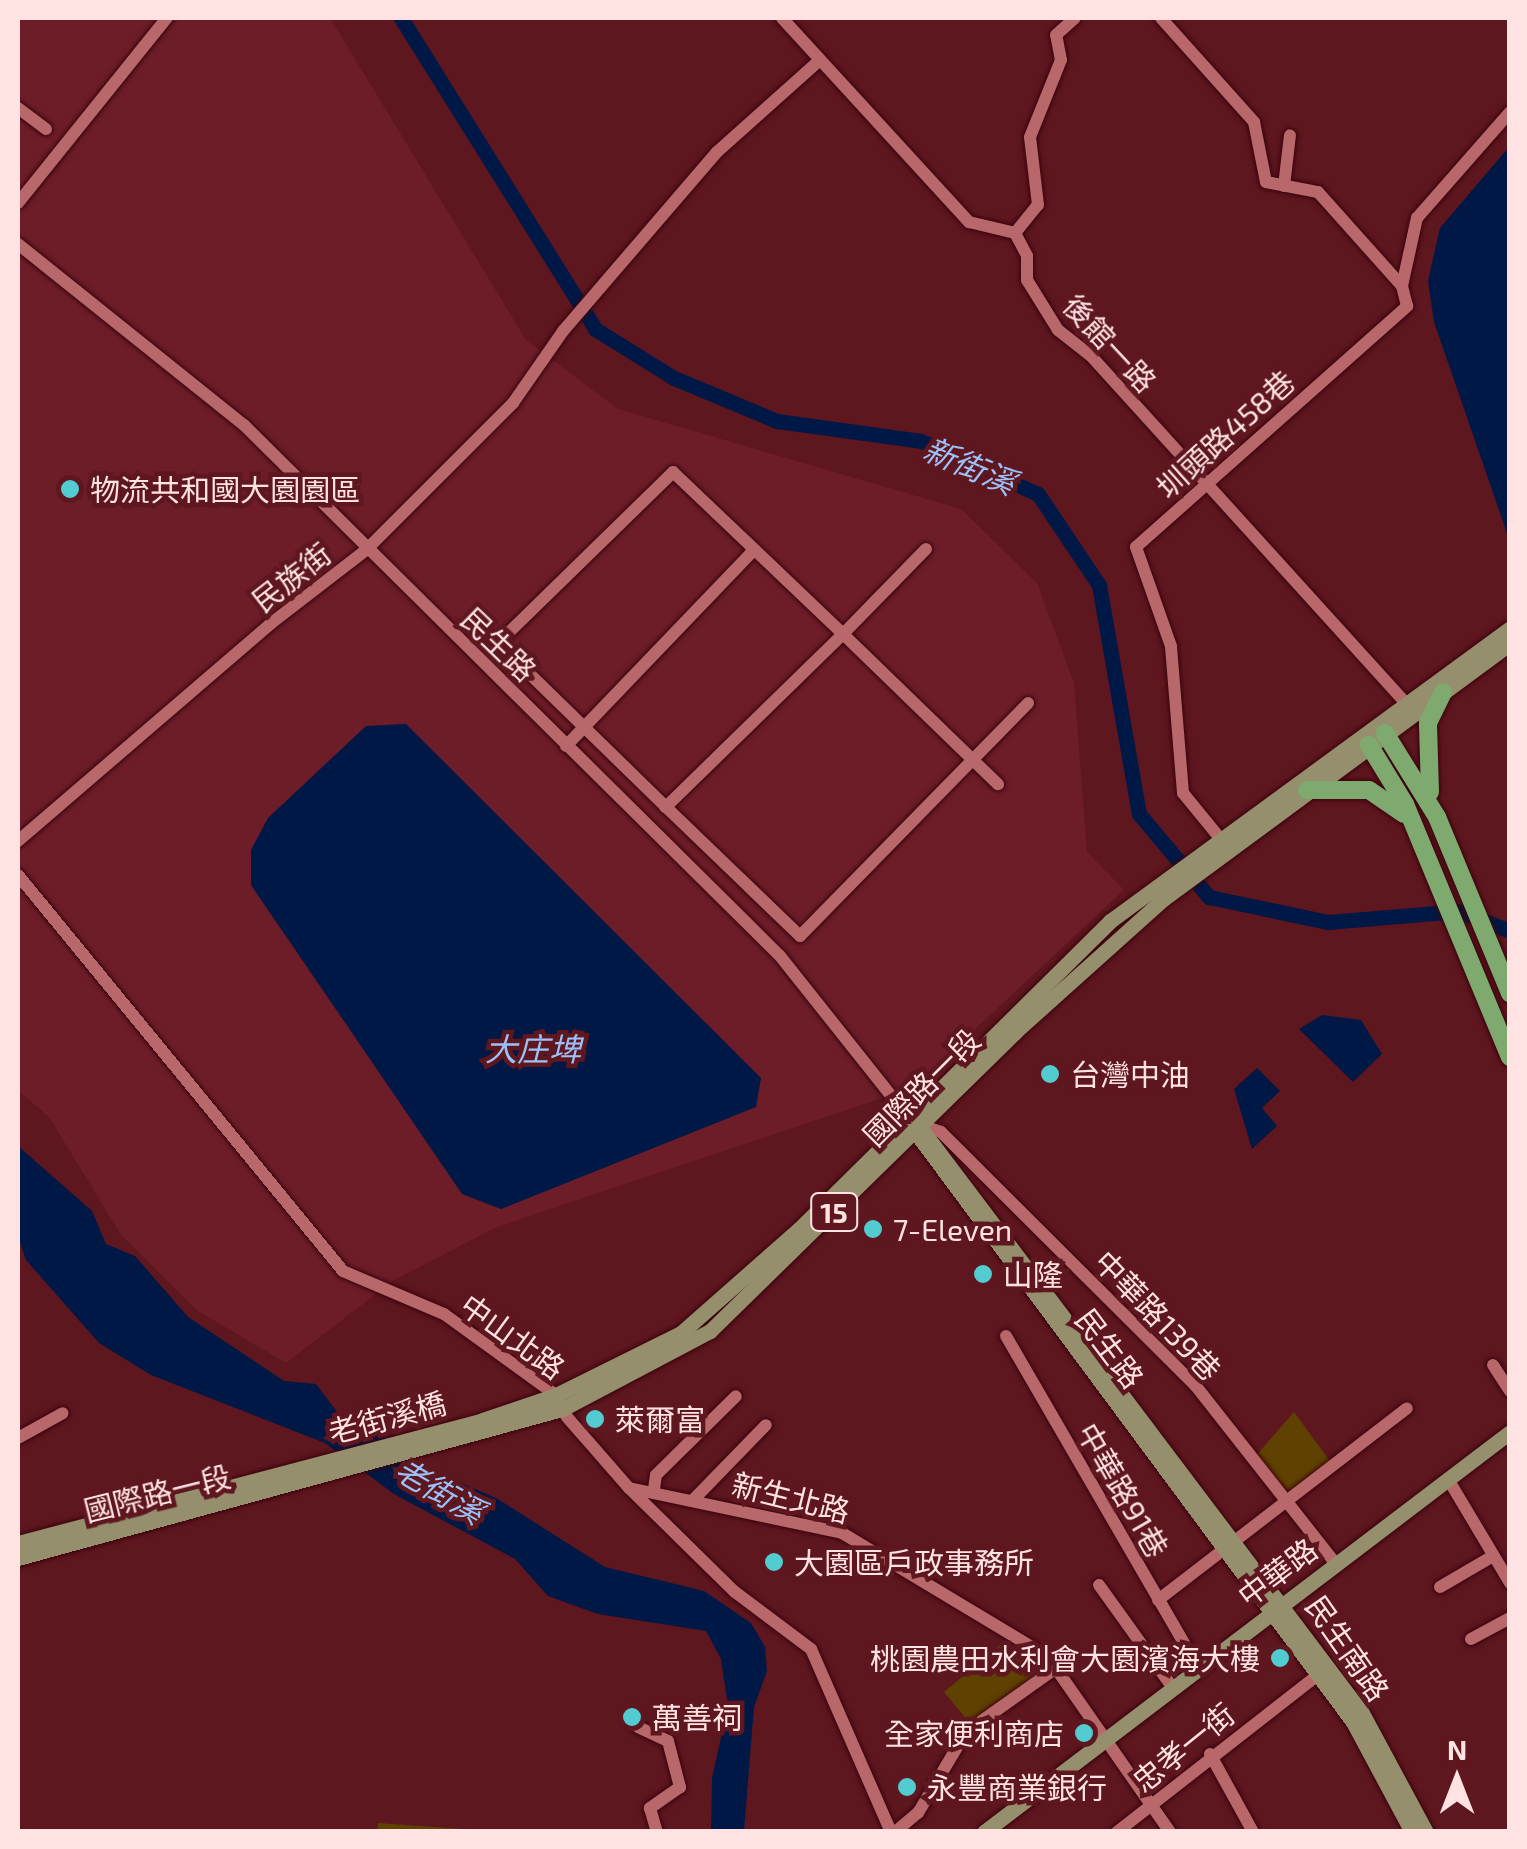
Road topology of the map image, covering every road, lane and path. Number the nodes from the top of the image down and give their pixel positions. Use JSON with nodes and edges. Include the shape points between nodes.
{"nodes":[{"id":1,"x":167,"y":18,"type":"edge"},
{"id":2,"x":782,"y":18,"type":"edge"},
{"id":3,"x":1075,"y":18,"type":"edge"},
{"id":4,"x":1162,"y":18,"type":"edge"},
{"id":5,"x":820,"y":60,"type":"junction"},
{"id":6,"x":18,"y":108,"type":"edge"},
{"id":7,"x":1510,"y":112,"type":"edge"},
{"id":8,"x":46,"y":129,"type":"dead end"},
{"id":9,"x":1290,"y":134,"type":"dead end"},
{"id":10,"x":1284,"y":186,"type":"junction"},
{"id":11,"x":18,"y":203,"type":"edge"},
{"id":12,"x":1016,"y":233,"type":"junction"},
{"id":13,"x":18,"y":244,"type":"edge"},
{"id":14,"x":1402,"y":286,"type":"junction"},
{"id":15,"x":1205,"y":484,"type":"junction"},
{"id":16,"x":926,"y":549,"type":"dead end"},
{"id":17,"x":366,"y":550,"type":"junction"},
{"id":18,"x":753,"y":551,"type":"junction"},
{"id":19,"x":1510,"y":628,"type":"edge"},
{"id":20,"x":843,"y":634,"type":"junction"},
{"id":21,"x":1510,"y":643,"type":"edge"},
{"id":22,"x":1443,"y":692,"type":"junction"},
{"id":23,"x":1028,"y":702,"type":"dead end"},
{"id":24,"x":1410,"y":708,"type":"junction"},
{"id":25,"x":585,"y":730,"type":"junction"},
{"id":26,"x":1373,"y":736,"type":"junction"},
{"id":27,"x":566,"y":746,"type":"junction"},
{"id":28,"x":972,"y":760,"type":"junction"},
{"id":29,"x":998,"y":784,"type":"dead end"},
{"id":30,"x":1307,"y":790,"type":"junction"},
{"id":31,"x":666,"y":807,"type":"junction"},
{"id":32,"x":1436,"y":817,"type":"junction"},
{"id":33,"x":1414,"y":826,"type":"junction"},
{"id":34,"x":18,"y":841,"type":"edge"},
{"id":35,"x":1225,"y":842,"type":"junction"},
{"id":36,"x":18,"y":875,"type":"edge"},
{"id":37,"x":800,"y":936,"type":"junction"},
{"id":38,"x":780,"y":956,"type":"junction"},
{"id":39,"x":1510,"y":993,"type":"edge"},
{"id":40,"x":1510,"y":1057,"type":"edge"},
{"id":41,"x":915,"y":1126,"type":"junction"},
{"id":42,"x":1006,"y":1336,"type":"dead end"},
{"id":43,"x":1493,"y":1365,"type":"dead end"},
{"id":44,"x":1510,"y":1391,"type":"edge"},
{"id":45,"x":736,"y":1396,"type":"dead end"},
{"id":46,"x":559,"y":1402,"type":"junction"},
{"id":47,"x":1407,"y":1408,"type":"dead end"},
{"id":48,"x":63,"y":1413,"type":"dead end"},
{"id":49,"x":766,"y":1425,"type":"dead end"},
{"id":50,"x":482,"y":1427,"type":"joint"},
{"id":51,"x":1508,"y":1436,"type":"edge"},
{"id":52,"x":18,"y":1438,"type":"edge"},
{"id":53,"x":308,"y":1474,"type":"junction"},
{"id":54,"x":1448,"y":1479,"type":"junction"},
{"id":55,"x":629,"y":1488,"type":"junction"},
{"id":56,"x":654,"y":1489,"type":"junction"},
{"id":57,"x":694,"y":1499,"type":"junction"},
{"id":58,"x":1284,"y":1500,"type":"junction"},
{"id":59,"x":1230,"y":1542,"type":"junction"},
{"id":60,"x":18,"y":1543,"type":"edge"},
{"id":61,"x":1493,"y":1556,"type":"junction"},
{"id":62,"x":18,"y":1558,"type":"edge"},
{"id":63,"x":1335,"y":1563,"type":"junction"},
{"id":64,"x":1510,"y":1583,"type":"edge"},
{"id":65,"x":1099,"y":1585,"type":"dead end"},
{"id":66,"x":1440,"y":1588,"type":"dead end"},
{"id":67,"x":1158,"y":1600,"type":"junction"},
{"id":68,"x":1276,"y":1606,"type":"junction"},
{"id":69,"x":1510,"y":1618,"type":"edge"},
{"id":70,"x":1471,"y":1639,"type":"dead end"},
{"id":71,"x":1056,"y":1668,"type":"junction"},
{"id":72,"x":1198,"y":1668,"type":"junction"},
{"id":73,"x":1324,"y":1670,"type":"junction"},
{"id":74,"x":1173,"y":1688,"type":"junction"},
{"id":75,"x":638,"y":1727,"type":"dead end"},
{"id":76,"x":1110,"y":1736,"type":"junction"},
{"id":77,"x":1210,"y":1754,"type":"junction"},
{"id":78,"x":1153,"y":1804,"type":"junction"},
{"id":79,"x":1247,"y":1829,"type":"edge"},
{"id":80,"x":657,"y":1832,"type":"edge"},
{"id":81,"x":893,"y":1832,"type":"edge"},
{"id":82,"x":984,"y":1832,"type":"edge"},
{"id":83,"x":1117,"y":1832,"type":"edge"},
{"id":84,"x":1170,"y":1832,"type":"edge"},
{"id":85,"x":1412,"y":1832,"type":"edge"},
{"id":86,"x":1426,"y":1832,"type":"edge"}],
"edges":[{"from":1,"to":11,"type":"street"},
{"from":2,"to":5,"type":"street"},
{"from":3,"to":12,"type":"street","via":[[1056,35],[1061,60],[1030,137],[1038,205]]},
{"from":4,"to":10,"type":"street","via":[[1254,122],[1266,182]]},
{"from":5,"to":12,"type":"street","via":[[969,222]]},
{"from":5,"to":17,"type":"street","name":"民族街","via":[[717,152],[568,326],[513,403]]},
{"from":6,"to":8,"type":"street"},
{"from":7,"to":14,"type":"street","name":"圳頭路458巷","via":[[1429,198],[1408,239]]},
{"from":9,"to":10,"type":"street"},
{"from":10,"to":14,"type":"street","via":[[1318,192]]},
{"from":12,"to":15,"type":"street","name":"後館一路","via":[[1027,256],[1027,280],[1050,320]]},
{"from":13,"to":17,"type":"street","name":"民生路","via":[[244,425]]},
{"from":14,"to":15,"type":"street","name":"圳頭路458巷","via":[[1407,306]]},
{"from":15,"to":24,"type":"street","name":"後館一路"},
{"from":15,"to":35,"type":"street","name":"圳頭路458巷","via":[[1136,547],[1171,646],[1183,793]]},
{"from":16,"to":20,"type":"street"},
{"from":17,"to":27,"type":"street","name":"民生路"},
{"from":17,"to":34,"type":"street","name":"民族街"},
{"from":18,"to":20,"type":"street"},
{"from":18,"to":25,"type":"street"},
{"from":18,"to":25,"type":"street","via":[[673,472],[498,643]]},
{"from":19,"to":24,"type":"main road","number":"15"},
{"from":20,"to":28,"type":"street"},
{"from":20,"to":31,"type":"street"},
{"from":21,"to":22,"type":"main road","number":"15"},
{"from":22,"to":24,"type":"main road","number":"15"},
{"from":22,"to":32,"type":"highway","via":[[1428,723],[1426,752]]},
{"from":23,"to":28,"type":"street"},
{"from":24,"to":26,"type":"main road","number":"15"},
{"from":25,"to":27,"type":"street"},
{"from":25,"to":31,"type":"street"},
{"from":26,"to":30,"type":"main road","number":"15"},
{"from":26,"to":32,"type":"highway"},
{"from":26,"to":33,"type":"highway"},
{"from":26,"to":35,"type":"main road","number":"15"},
{"from":27,"to":38,"type":"street","name":"民生路"},
{"from":28,"to":29,"type":"street"},
{"from":28,"to":37,"type":"street"},
{"from":30,"to":33,"type":"highway","via":[[1368,790],[1386,797]]},
{"from":30,"to":35,"type":"main road","number":"15"},
{"from":31,"to":37,"type":"street"},
{"from":32,"to":39,"type":"highway"},
{"from":33,"to":40,"type":"highway"},
{"from":35,"to":41,"type":"main road","name":"國際路一段","number":"15"},
{"from":35,"to":41,"type":"main road","name":"國際路一段","number":"15","via":[[1132,904]]},
{"from":36,"to":46,"type":"street","name":"中山北路","via":[[343,1271],[444,1314]]},
{"from":37,"to":38,"type":"street"},
{"from":38,"to":41,"type":"street","name":"民生路"},
{"from":41,"to":46,"type":"main road","name":"國際路一段","number":"15","via":[[682,1333]]},
{"from":41,"to":58,"type":"street","name":"中華路139巷","via":[[942,1132],[1194,1385]]},
{"from":41,"to":59,"type":"main road","name":"民生路"},
{"from":42,"to":67,"type":"street","name":"中華路91巷"},
{"from":43,"to":44,"type":"street"},
{"from":45,"to":56,"type":"street","via":[[656,1475]]},
{"from":46,"to":50,"type":"main road","name":"國際路一段","number":"15"},
{"from":46,"to":55,"type":"street","name":"中山北路"},
{"from":47,"to":58,"type":"street"},
{"from":48,"to":52,"type":"street"},
{"from":49,"to":57,"type":"street"},
{"from":50,"to":53,"type":"main road","name":"老街溪橋","number":"15"},
{"from":51,"to":54,"type":"main road","name":"中華路"},
{"from":53,"to":60,"type":"main road","name":"國際路一段","number":"15"},
{"from":53,"to":62,"type":"main road","name":"國際路一段","number":"15"},
{"from":54,"to":61,"type":"street"},
{"from":54,"to":63,"type":"main road","name":"中華路"},
{"from":55,"to":56,"type":"street","name":"新生北路"},
{"from":55,"to":81,"type":"street","name":"中山北路","via":[[735,1592],[811,1650]]},
{"from":56,"to":57,"type":"street","name":"新生北路"},
{"from":57,"to":71,"type":"street","name":"新生北路","via":[[859,1540]]},
{"from":58,"to":59,"type":"street"},
{"from":58,"to":63,"type":"street","name":"中華路139巷"},
{"from":59,"to":67,"type":"street"},
{"from":59,"to":68,"type":"main road","name":"民生路"},
{"from":61,"to":64,"type":"street"},
{"from":61,"to":66,"type":"street"},
{"from":63,"to":68,"type":"main road","name":"中華路"},
{"from":65,"to":74,"type":"street"},
{"from":67,"to":72,"type":"street","name":"中華路91巷"},
{"from":68,"to":72,"type":"main road","name":"中華路"},
{"from":68,"to":73,"type":"main road","name":"民生南路"},
{"from":69,"to":70,"type":"street"},
{"from":71,"to":76,"type":"street","name":"新生北路"},
{"from":71,"to":81,"type":"street","via":[[966,1732],[918,1813]]},
{"from":72,"to":74,"type":"main road","name":"中華路"},
{"from":73,"to":77,"type":"street","name":"忠孝一街"},
{"from":73,"to":85,"type":"main road","name":"民生南路"},
{"from":73,"to":86,"type":"main road","name":"民生南路","via":[[1362,1713]]},
{"from":74,"to":76,"type":"main road","name":"中華路"},
{"from":75,"to":80,"type":"street","via":[[668,1741],[680,1787],[650,1808]]},
{"from":76,"to":78,"type":"street","name":"新生北路"},
{"from":76,"to":82,"type":"main road","name":"中華路"},
{"from":77,"to":78,"type":"street","name":"忠孝一街"},
{"from":77,"to":79,"type":"street"},
{"from":78,"to":83,"type":"street","name":"忠孝一街"},
{"from":78,"to":84,"type":"street","name":"新生北路"}]}
